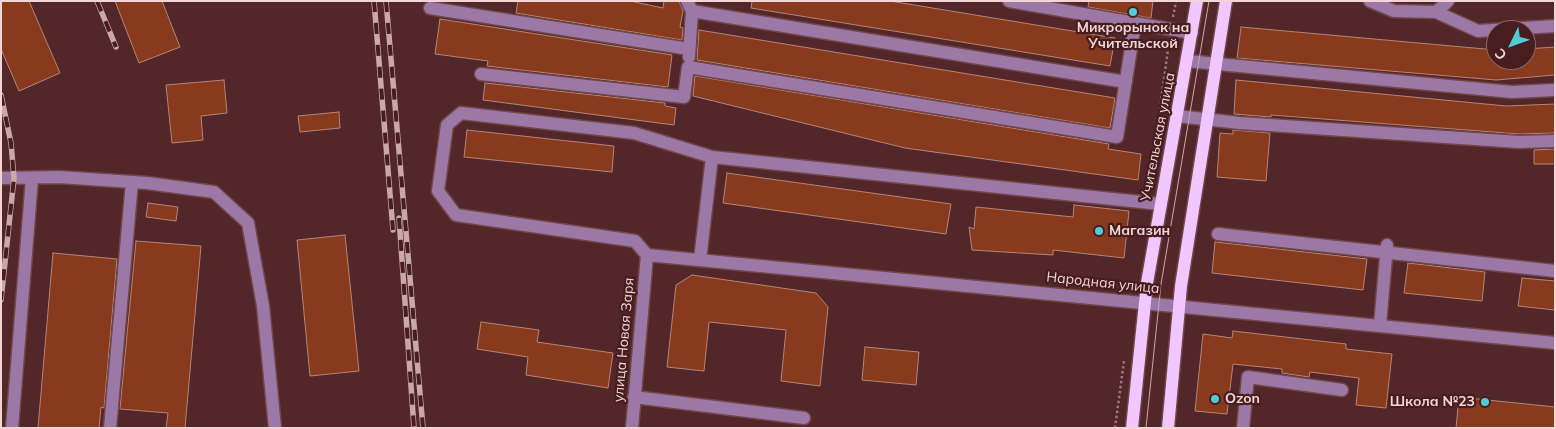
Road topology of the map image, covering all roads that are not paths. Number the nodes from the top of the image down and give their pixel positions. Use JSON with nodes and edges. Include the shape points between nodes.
{"nodes":[{"id":1,"x":1009,"y":1,"type":"edge"},
{"id":2,"x":1197,"y":1,"type":"edge"},
{"id":3,"x":1226,"y":1,"type":"edge"},
{"id":4,"x":1370,"y":1,"type":"edge"},
{"id":5,"x":1448,"y":1,"type":"edge"},
{"id":6,"x":689,"y":6,"type":"edge"},
{"id":7,"x":430,"y":8,"type":"dead end"},
{"id":8,"x":1436,"y":12,"type":"junction"},
{"id":9,"x":1135,"y":23,"type":"junction"},
{"id":10,"x":1555,"y":26,"type":"edge"},
{"id":11,"x":1192,"y":33,"type":"junction"},
{"id":12,"x":689,"y":49,"type":"junction"},
{"id":13,"x":1188,"y":61,"type":"junction"},
{"id":14,"x":1216,"y":65,"type":"junction"},
{"id":15,"x":688,"y":67,"type":"junction"},
{"id":16,"x":481,"y":74,"type":"dead end"},
{"id":17,"x":1126,"y":82,"type":"junction"},
{"id":18,"x":1555,"y":90,"type":"edge"},
{"id":19,"x":1177,"y":116,"type":"junction"},
{"id":20,"x":1208,"y":120,"type":"junction"},
{"id":21,"x":1555,"y":141,"type":"edge"},
{"id":22,"x":712,"y":157,"type":"junction"},
{"id":23,"x":1,"y":178,"type":"edge"},
{"id":24,"x":32,"y":178,"type":"junction"},
{"id":25,"x":132,"y":182,"type":"junction"},
{"id":26,"x":1160,"y":204,"type":"junction"},
{"id":27,"x":1218,"y":234,"type":"dead end"},
{"id":28,"x":1387,"y":249,"type":"junction"},
{"id":29,"x":647,"y":255,"type":"junction"},
{"id":30,"x":700,"y":260,"type":"junction"},
{"id":31,"x":1555,"y":271,"type":"edge"},
{"id":32,"x":1144,"y":302,"type":"junction"},
{"id":33,"x":1178,"y":306,"type":"junction"},
{"id":34,"x":1380,"y":324,"type":"junction"},
{"id":35,"x":1555,"y":343,"type":"edge"},
{"id":36,"x":1342,"y":390,"type":"dead end"},
{"id":37,"x":634,"y":397,"type":"junction"},
{"id":38,"x":804,"y":418,"type":"dead end"},
{"id":39,"x":12,"y":428,"type":"edge"},
{"id":40,"x":110,"y":428,"type":"edge"},
{"id":41,"x":275,"y":428,"type":"edge"},
{"id":42,"x":632,"y":428,"type":"edge"},
{"id":43,"x":1133,"y":428,"type":"edge"},
{"id":44,"x":1168,"y":428,"type":"edge"},
{"id":45,"x":1243,"y":428,"type":"edge"}],
"edges":[{"from":1,"to":9,"type":"street"},
{"from":2,"to":11,"type":"main road","name":"Учительская улица"},
{"from":3,"to":14,"type":"main road"},
{"from":4,"to":8,"type":"street","via":[[1394,11]]},
{"from":5,"to":8,"type":"street"},
{"from":6,"to":12,"type":"street"},
{"from":6,"to":17,"type":"street"},
{"from":7,"to":12,"type":"street"},
{"from":8,"to":10,"type":"street","via":[[1478,31]]},
{"from":9,"to":11,"type":"street"},
{"from":9,"to":17,"type":"street"},
{"from":11,"to":13,"type":"main road","name":"Учительская улица"},
{"from":12,"to":15,"type":"street"},
{"from":13,"to":14,"type":"street"},
{"from":13,"to":19,"type":"main road","name":"Учительская улица"},
{"from":14,"to":18,"type":"street","via":[[1512,92]]},
{"from":14,"to":20,"type":"main road"},
{"from":15,"to":16,"type":"street","via":[[684,97]]},
{"from":15,"to":17,"type":"street","via":[[1117,138]]},
{"from":19,"to":20,"type":"street"},
{"from":19,"to":26,"type":"main road","name":"Учительская улица"},
{"from":20,"to":21,"type":"street","via":[[1519,142]]},
{"from":20,"to":33,"type":"main road"},
{"from":22,"to":26,"type":"street"},
{"from":22,"to":29,"type":"street","via":[[634,133],[461,113],[447,125],[438,191],[456,215],[635,241]]},
{"from":22,"to":30,"type":"street"},
{"from":23,"to":24,"type":"street"},
{"from":24,"to":25,"type":"street"},
{"from":24,"to":39,"type":"street"},
{"from":25,"to":40,"type":"street"},
{"from":25,"to":41,"type":"street","via":[[214,192],[248,223],[263,306]]},
{"from":26,"to":32,"type":"main road","name":"Учительская улица"},
{"from":27,"to":28,"type":"street"},
{"from":28,"to":31,"type":"street"},
{"from":28,"to":34,"type":"street"},
{"from":29,"to":30,"type":"street","name":"Народная улица"},
{"from":29,"to":37,"type":"street","name":"улица Новая Заря"},
{"from":30,"to":32,"type":"street","name":"Народная улица"},
{"from":32,"to":33,"type":"street","name":"Народная улица"},
{"from":32,"to":43,"type":"main road","name":"Учительская улица"},
{"from":33,"to":34,"type":"street","name":"Народная улица"},
{"from":33,"to":44,"type":"main road"},
{"from":34,"to":35,"type":"street","name":"Народная улица"},
{"from":36,"to":45,"type":"street","via":[[1248,377]]},
{"from":37,"to":38,"type":"street"},
{"from":37,"to":42,"type":"street","name":"улица Новая Заря"}]}
